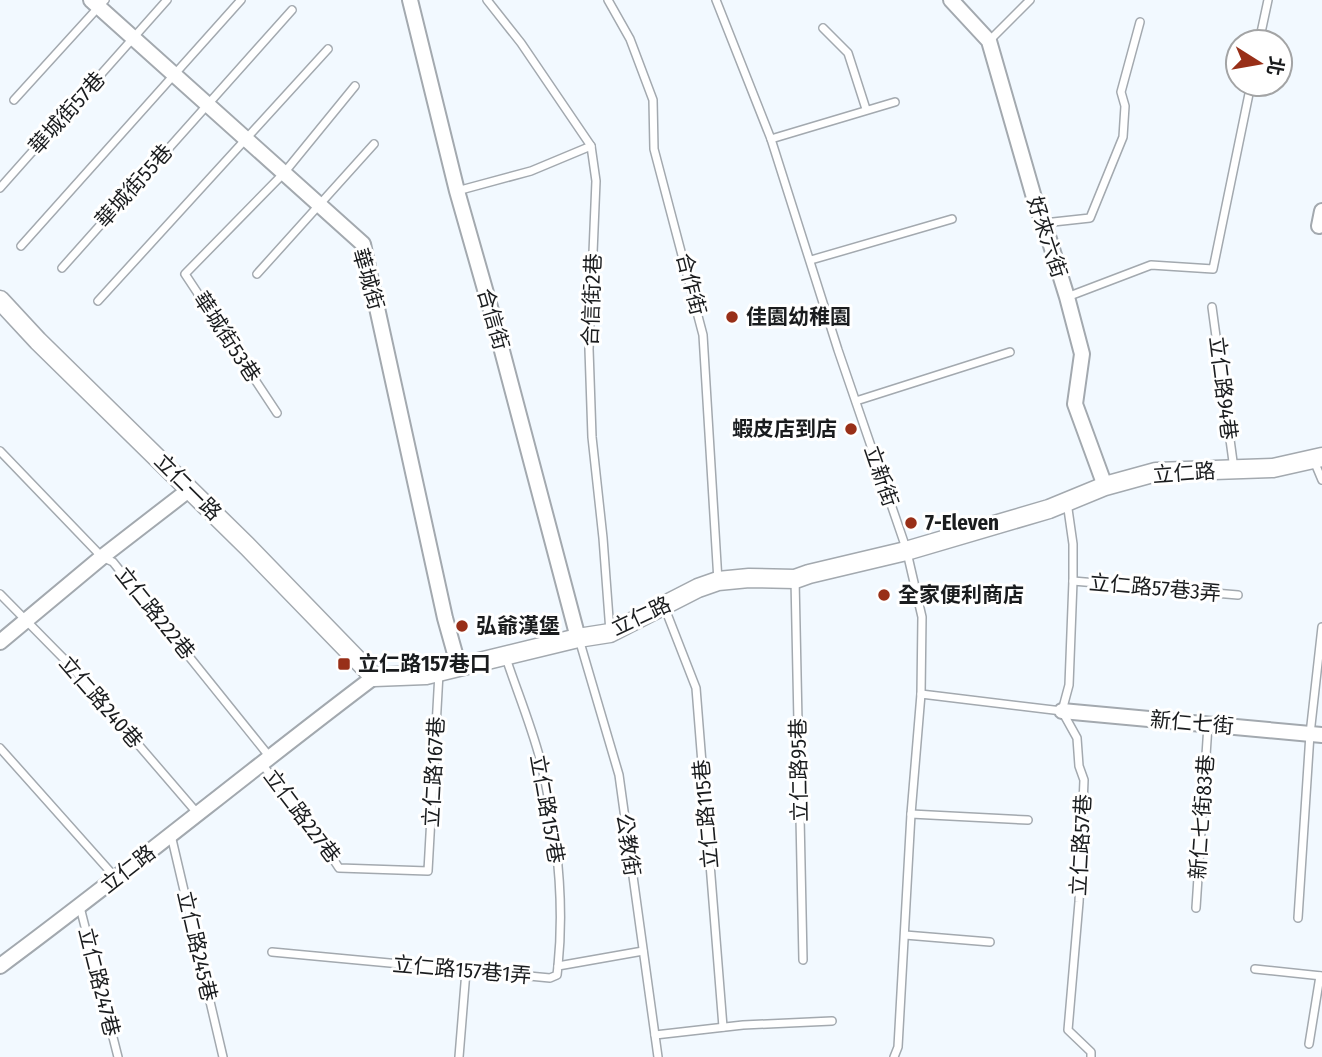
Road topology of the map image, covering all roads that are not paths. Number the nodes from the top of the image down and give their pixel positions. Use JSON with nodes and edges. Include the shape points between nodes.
{"nodes":[{"id":1,"x":167,"y":0,"type":"edge"},
{"id":2,"x":242,"y":0,"type":"edge"},
{"id":3,"x":410,"y":0,"type":"edge"},
{"id":4,"x":487,"y":0,"type":"edge"},
{"id":5,"x":608,"y":0,"type":"edge"},
{"id":6,"x":716,"y":0,"type":"edge"},
{"id":7,"x":951,"y":0,"type":"edge"},
{"id":8,"x":1030,"y":0,"type":"edge"},
{"id":9,"x":1268,"y":0,"type":"edge"},
{"id":10,"x":98,"y":2,"type":"edge"},
{"id":11,"x":292,"y":10,"type":"dead end"},
{"id":12,"x":1140,"y":22,"type":"dead end"},
{"id":13,"x":823,"y":28,"type":"dead end"},
{"id":14,"x":1262,"y":28,"type":"edge"},
{"id":15,"x":133,"y":38,"type":"junction"},
{"id":16,"x":989,"y":40,"type":"junction"},
{"id":17,"x":328,"y":50,"type":"dead end"},
{"id":18,"x":174,"y":75,"type":"junction"},
{"id":19,"x":355,"y":86,"type":"dead end"},
{"id":20,"x":1248,"y":98,"type":"edge"},
{"id":21,"x":14,"y":100,"type":"dead end"},
{"id":22,"x":895,"y":102,"type":"dead end"},
{"id":23,"x":207,"y":105,"type":"junction"},
{"id":24,"x":866,"y":109,"type":"junction"},
{"id":25,"x":246,"y":139,"type":"junction"},
{"id":26,"x":771,"y":139,"type":"junction"},
{"id":27,"x":374,"y":144,"type":"dead end"},
{"id":28,"x":591,"y":146,"type":"junction"},
{"id":29,"x":284,"y":173,"type":"junction"},
{"id":30,"x":0,"y":188,"type":"edge"},
{"id":31,"x":457,"y":191,"type":"junction"},
{"id":32,"x":319,"y":205,"type":"junction"},
{"id":33,"x":952,"y":219,"type":"dead end"},
{"id":34,"x":1044,"y":223,"type":"junction"},
{"id":35,"x":21,"y":246,"type":"dead end"},
{"id":36,"x":811,"y":260,"type":"junction"},
{"id":37,"x":62,"y":268,"type":"dead end"},
{"id":38,"x":257,"y":274,"type":"dead end"},
{"id":39,"x":1067,"y":297,"type":"junction"},
{"id":40,"x":0,"y":300,"type":"edge"},
{"id":41,"x":97,"y":301,"type":"dead end"},
{"id":42,"x":1212,"y":307,"type":"dead end"},
{"id":43,"x":1010,"y":352,"type":"dead end"},
{"id":44,"x":856,"y":401,"type":"junction"},
{"id":45,"x":277,"y":413,"type":"dead end"},
{"id":46,"x":0,"y":451,"type":"edge"},
{"id":47,"x":1318,"y":458,"type":"edge"},
{"id":48,"x":1234,"y":469,"type":"junction"},
{"id":49,"x":1322,"y":480,"type":"edge"},
{"id":50,"x":1105,"y":486,"type":"junction"},
{"id":51,"x":190,"y":489,"type":"junction"},
{"id":52,"x":1067,"y":502,"type":"junction"},
{"id":53,"x":906,"y":551,"type":"junction"},
{"id":54,"x":102,"y":557,"type":"junction"},
{"id":55,"x":795,"y":579,"type":"junction"},
{"id":56,"x":718,"y":581,"type":"junction"},
{"id":57,"x":1073,"y":581,"type":"junction"},
{"id":58,"x":0,"y":594,"type":"edge"},
{"id":59,"x":1238,"y":595,"type":"dead end"},
{"id":60,"x":664,"y":606,"type":"junction"},
{"id":61,"x":26,"y":620,"type":"junction"},
{"id":62,"x":1322,"y":628,"type":"edge"},
{"id":63,"x":610,"y":633,"type":"junction"},
{"id":64,"x":578,"y":638,"type":"junction"},
{"id":65,"x":0,"y":642,"type":"edge"},
{"id":66,"x":506,"y":657,"type":"junction"},
{"id":67,"x":459,"y":668,"type":"junction"},
{"id":68,"x":439,"y":672,"type":"junction"},
{"id":69,"x":374,"y":677,"type":"junction"},
{"id":70,"x":921,"y":694,"type":"junction"},
{"id":71,"x":1062,"y":711,"type":"junction"},
{"id":72,"x":1208,"y":725,"type":"junction"},
{"id":73,"x":1316,"y":734,"type":"edge"},
{"id":74,"x":0,"y":748,"type":"edge"},
{"id":75,"x":265,"y":759,"type":"junction"},
{"id":76,"x":199,"y":814,"type":"junction"},
{"id":77,"x":911,"y":814,"type":"junction"},
{"id":78,"x":1028,"y":820,"type":"dead end"},
{"id":79,"x":171,"y":835,"type":"junction"},
{"id":80,"x":428,"y":871,"type":"joint"},
{"id":81,"x":115,"y":877,"type":"junction"},
{"id":82,"x":80,"y":907,"type":"junction"},
{"id":83,"x":1196,"y":908,"type":"dead end"},
{"id":84,"x":1298,"y":918,"type":"dead end"},
{"id":85,"x":905,"y":935,"type":"junction"},
{"id":86,"x":990,"y":942,"type":"dead end"},
{"id":87,"x":643,"y":951,"type":"junction"},
{"id":88,"x":272,"y":952,"type":"dead end"},
{"id":89,"x":803,"y":960,"type":"dead end"},
{"id":90,"x":558,"y":966,"type":"junction"},
{"id":91,"x":0,"y":967,"type":"edge"},
{"id":92,"x":1255,"y":968,"type":"dead end"},
{"id":93,"x":466,"y":971,"type":"junction"},
{"id":94,"x":1321,"y":976,"type":"edge"},
{"id":95,"x":832,"y":1021,"type":"dead end"},
{"id":96,"x":723,"y":1027,"type":"junction"},
{"id":97,"x":655,"y":1035,"type":"junction"},
{"id":98,"x":1309,"y":1044,"type":"dead end"},
{"id":99,"x":118,"y":1057,"type":"edge"},
{"id":100,"x":223,"y":1057,"type":"edge"},
{"id":101,"x":459,"y":1057,"type":"edge"},
{"id":102,"x":658,"y":1057,"type":"edge"},
{"id":103,"x":894,"y":1057,"type":"edge"},
{"id":104,"x":1091,"y":1057,"type":"edge"}],
"edges":[{"from":1,"to":15,"type":"lane","name":"華城街57巷"},
{"from":2,"to":18,"type":"lane"},
{"from":3,"to":31,"type":"street","name":"合信街"},
{"from":4,"to":28,"type":"lane","name":"合信街2巷"},
{"from":5,"to":56,"type":"lane","name":"合作街","via":[[653,100],[654,149],[703,335]]},
{"from":6,"to":26,"type":"lane","name":"立新街"},
{"from":7,"to":16,"type":"street","name":"好來六街"},
{"from":8,"to":16,"type":"lane"},
{"from":9,"to":14,"type":"lane"},
{"from":10,"to":15,"type":"street","name":"華城街"},
{"from":10,"to":21,"type":"lane"},
{"from":11,"to":23,"type":"lane","name":"華城街55巷"},
{"from":12,"to":34,"type":"lane","via":[[1121,92],[1123,137],[1090,218]]},
{"from":13,"to":24,"type":"lane","via":[[848,53]]},
{"from":15,"to":18,"type":"street","name":"華城街"},
{"from":15,"to":30,"type":"lane","name":"華城街57巷"},
{"from":16,"to":34,"type":"street","name":"好來六街"},
{"from":17,"to":25,"type":"lane"},
{"from":18,"to":23,"type":"street","name":"華城街"},
{"from":18,"to":35,"type":"lane"},
{"from":19,"to":29,"type":"lane"},
{"from":20,"to":39,"type":"lane","via":[[1213,269],[1151,265]]},
{"from":22,"to":24,"type":"lane"},
{"from":23,"to":25,"type":"street","name":"華城街"},
{"from":23,"to":37,"type":"lane","name":"華城街55巷"},
{"from":24,"to":26,"type":"lane"},
{"from":25,"to":29,"type":"street","name":"華城街"},
{"from":25,"to":41,"type":"lane"},
{"from":26,"to":36,"type":"lane","name":"立新街"},
{"from":27,"to":32,"type":"lane"},
{"from":28,"to":31,"type":"lane","via":[[531,171]]},
{"from":28,"to":63,"type":"lane","name":"合信街2巷","via":[[596,181],[589,349],[592,437]]},
{"from":29,"to":32,"type":"street","name":"華城街"},
{"from":29,"to":45,"type":"lane","name":"華城街53巷","via":[[185,274]]},
{"from":31,"to":64,"type":"street","name":"合信街"},
{"from":32,"to":38,"type":"lane"},
{"from":32,"to":67,"type":"street","name":"華城街","via":[[363,244]]},
{"from":33,"to":36,"type":"lane"},
{"from":34,"to":39,"type":"street","name":"好來六街"},
{"from":36,"to":44,"type":"lane","name":"立新街"},
{"from":39,"to":50,"type":"street","name":"好來六街","via":[[1082,354],[1075,404]]},
{"from":40,"to":51,"type":"street","name":"立仁一路"},
{"from":42,"to":48,"type":"lane","name":"立仁路94巷"},
{"from":43,"to":44,"type":"lane"},
{"from":44,"to":53,"type":"lane","name":"立新街"},
{"from":46,"to":54,"type":"lane","name":"立仁路222巷"},
{"from":47,"to":48,"type":"street","name":"立仁路","via":[[1273,468]]},
{"from":47,"to":49,"type":"lane"},
{"from":48,"to":50,"type":"street","name":"立仁路","via":[[1156,472]]},
{"from":50,"to":52,"type":"street","name":"立仁路"},
{"from":51,"to":54,"type":"street"},
{"from":51,"to":69,"type":"street","name":"立仁一路"},
{"from":52,"to":53,"type":"street","name":"立仁路"},
{"from":52,"to":57,"type":"lane"},
{"from":53,"to":55,"type":"street","name":"立仁路"},
{"from":53,"to":70,"type":"lane","name":"立新街","via":[[922,617]]},
{"from":54,"to":61,"type":"street"},
{"from":54,"to":75,"type":"lane","name":"立仁路222巷","via":[[126,576]]},
{"from":55,"to":56,"type":"street","name":"立仁路"},
{"from":55,"to":89,"type":"lane","name":"立仁路95巷"},
{"from":56,"to":60,"type":"street","name":"立仁路"},
{"from":57,"to":59,"type":"lane","name":"立仁路57巷3弄"},
{"from":57,"to":71,"type":"lane","via":[[1069,685]]},
{"from":58,"to":61,"type":"lane","name":"立仁路240巷"},
{"from":60,"to":63,"type":"street","name":"立仁路"},
{"from":60,"to":96,"type":"lane","name":"立仁路115巷","via":[[696,688]]},
{"from":61,"to":65,"type":"street"},
{"from":61,"to":76,"type":"lane","name":"立仁路240巷"},
{"from":62,"to":73,"type":"lane"},
{"from":63,"to":64,"type":"street","name":"立仁路"},
{"from":64,"to":66,"type":"street","name":"立仁路"},
{"from":64,"to":87,"type":"lane","name":"公教街","via":[[619,775]]},
{"from":66,"to":67,"type":"street","name":"立仁路"},
{"from":66,"to":90,"type":"lane","name":"立仁路157巷","via":[[540,759],[557,851]]},
{"from":67,"to":68,"type":"street","name":"立仁路"},
{"from":68,"to":69,"type":"street","name":"立仁路"},
{"from":68,"to":80,"type":"lane","name":"立仁路167巷"},
{"from":69,"to":75,"type":"street","name":"立仁路"},
{"from":70,"to":71,"type":"lane"},
{"from":70,"to":77,"type":"lane","name":"立新街"},
{"from":71,"to":72,"type":"street","name":"新仁七街"},
{"from":71,"to":104,"type":"lane","name":"立仁路57巷","via":[[1077,738],[1084,780],[1068,1030]]},
{"from":72,"to":73,"type":"street","name":"新仁七街"},
{"from":72,"to":83,"type":"lane","name":"新仁七街83巷"},
{"from":73,"to":84,"type":"lane"},
{"from":74,"to":81,"type":"lane"},
{"from":75,"to":76,"type":"street","name":"立仁路"},
{"from":75,"to":80,"type":"lane","name":"立仁路227巷","via":[[339,868]]},
{"from":76,"to":79,"type":"street","name":"立仁路"},
{"from":77,"to":78,"type":"lane"},
{"from":77,"to":85,"type":"lane","name":"立新街"},
{"from":79,"to":81,"type":"street","name":"立仁路"},
{"from":79,"to":100,"type":"lane","name":"立仁路245巷"},
{"from":81,"to":82,"type":"street","name":"立仁路"},
{"from":82,"to":91,"type":"street","name":"立仁路"},
{"from":82,"to":99,"type":"lane","name":"立仁路247巷"},
{"from":85,"to":86,"type":"lane"},
{"from":85,"to":103,"type":"lane","name":"立新街"},
{"from":87,"to":90,"type":"lane","name":"立仁路157巷1弄"},
{"from":87,"to":97,"type":"lane","name":"公教街"},
{"from":88,"to":93,"type":"lane","name":"立仁路157巷1弄"},
{"from":90,"to":93,"type":"lane","name":"立仁路157巷1弄","via":[[554,977]]},
{"from":92,"to":94,"type":"lane"},
{"from":93,"to":101,"type":"lane"},
{"from":94,"to":98,"type":"lane"},
{"from":95,"to":96,"type":"lane"},
{"from":96,"to":97,"type":"lane"},
{"from":97,"to":102,"type":"lane","name":"公教街"}]}
